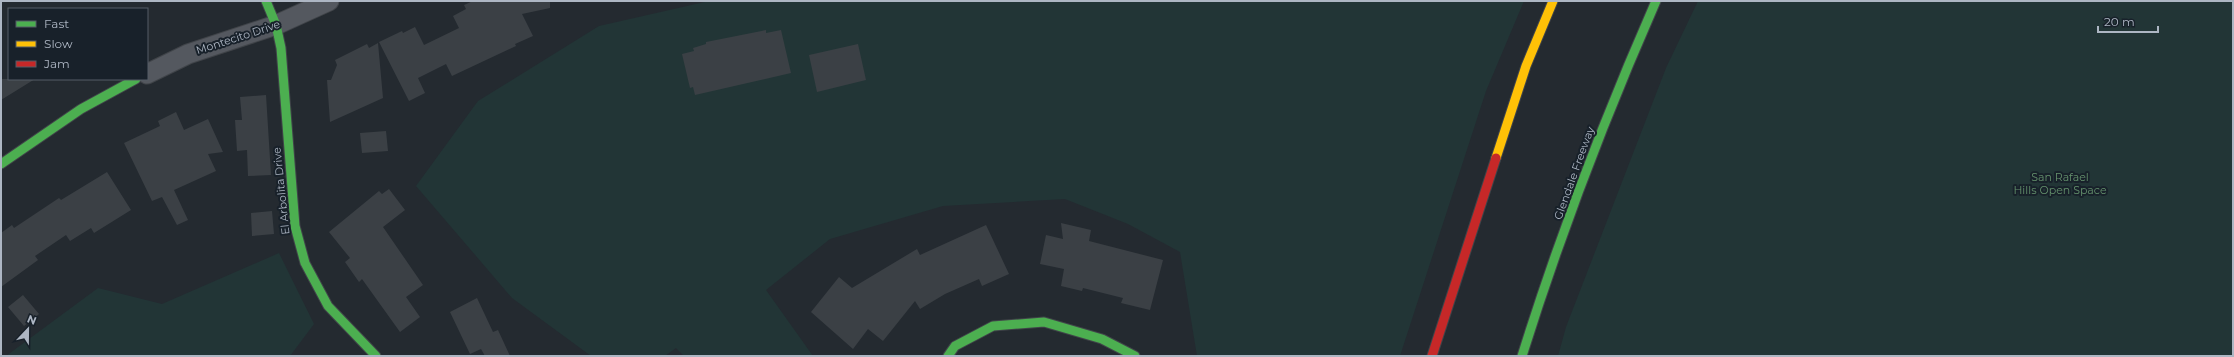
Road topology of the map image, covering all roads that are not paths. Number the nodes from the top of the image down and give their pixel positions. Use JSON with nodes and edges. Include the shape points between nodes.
{"nodes":[{"id":1,"x":266,"y":1,"type":"edge"},
{"id":2,"x":329,"y":1,"type":"edge"},
{"id":3,"x":1553,"y":1,"type":"edge"},
{"id":4,"x":1656,"y":1,"type":"edge"},
{"id":5,"x":276,"y":25,"type":"junction"},
{"id":6,"x":148,"y":74,"type":"edge"},
{"id":7,"x":134,"y":80,"type":"edge"},
{"id":8,"x":1,"y":164,"type":"edge"},
{"id":9,"x":376,"y":356,"type":"edge"},
{"id":10,"x":948,"y":356,"type":"edge"},
{"id":11,"x":1135,"y":356,"type":"edge"},
{"id":12,"x":1432,"y":356,"type":"edge"},
{"id":13,"x":1522,"y":356,"type":"edge"}],
"edges":[{"from":1,"to":5,"type":"main road","name":"El Arbolita Drive"},
{"from":2,"to":5,"type":"street","name":"Montecito Drive"},
{"from":3,"to":12,"type":"main road","via":[[1526,66]]},
{"from":4,"to":13,"type":"main road","name":"Glendale Freeway","via":[[1621,79]]},
{"from":5,"to":6,"type":"street","name":"Montecito Drive","via":[[188,54]]},
{"from":5,"to":9,"type":"main road","name":"El Arbolita Drive","via":[[281,48],[295,226],[305,263],[328,306]]},
{"from":7,"to":8,"type":"main road","via":[[81,109]]},
{"from":10,"to":11,"type":"main road","via":[[955,346],[993,326],[1044,322],[1102,339]]}]}
